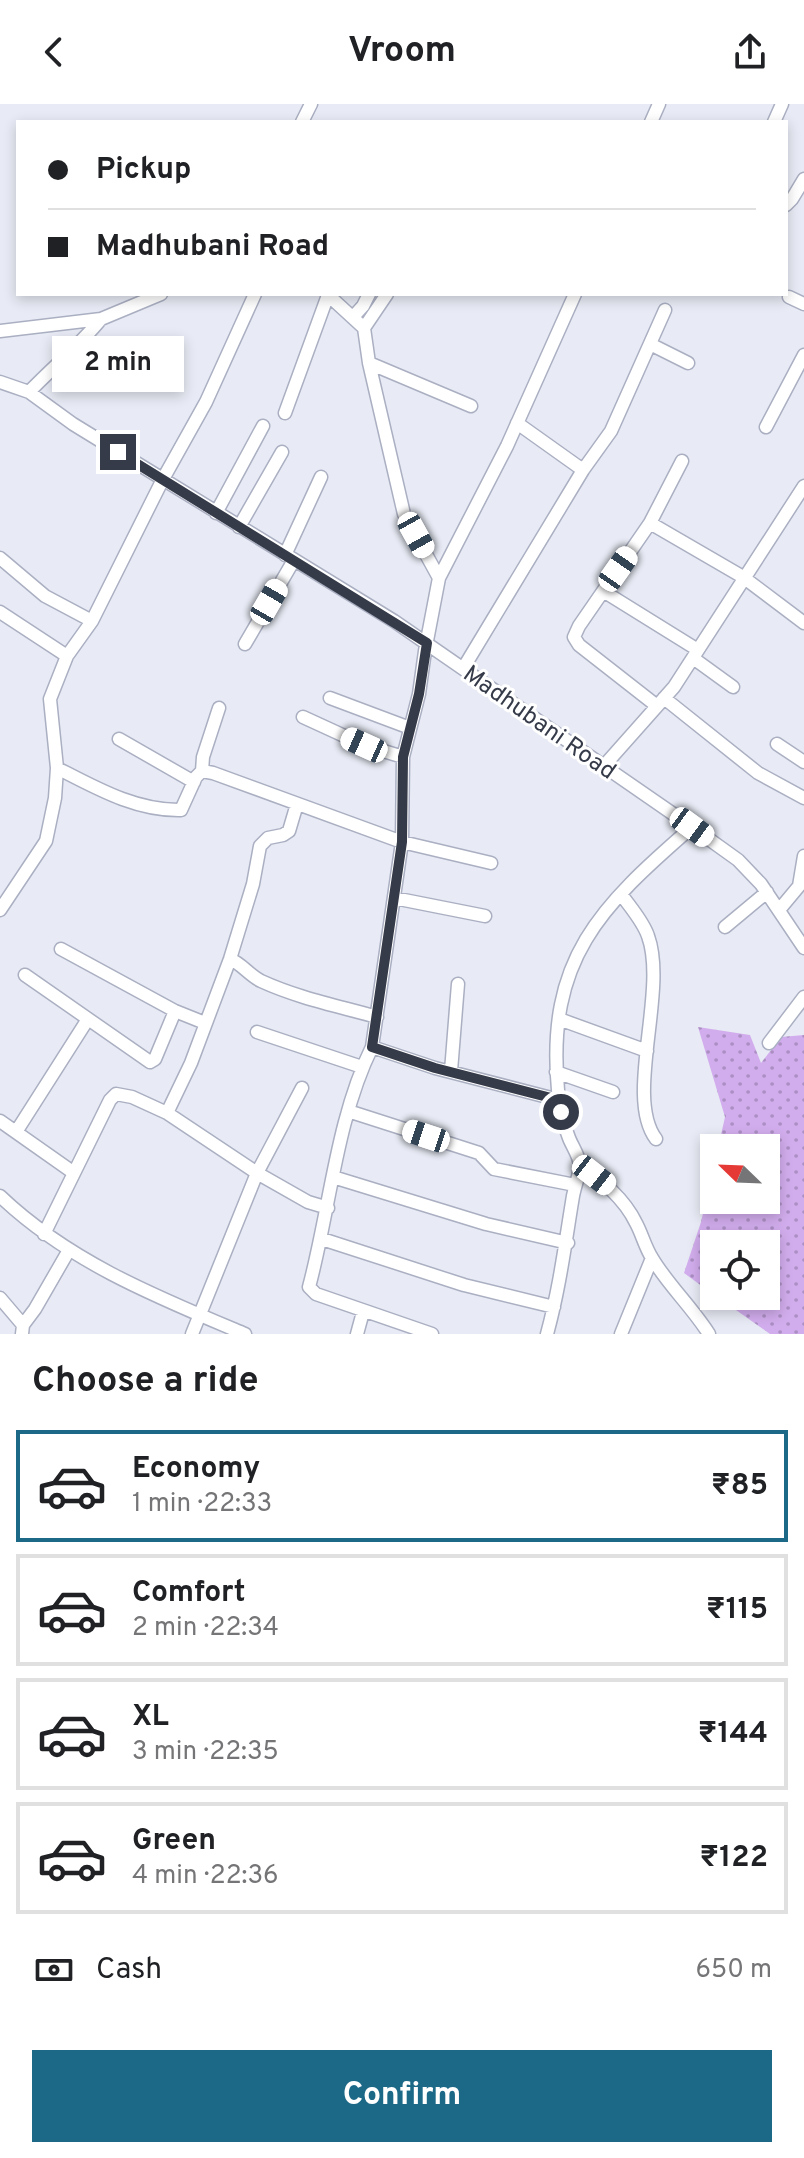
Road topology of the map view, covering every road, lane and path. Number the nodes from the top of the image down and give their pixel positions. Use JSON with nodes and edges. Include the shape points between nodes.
{"nodes":[{"id":1,"x":804,"y":179,"type":"edge"},
{"id":2,"x":788,"y":203,"type":"edge"},
{"id":3,"x":156,"y":296,"type":"edge"},
{"id":4,"x":254,"y":296,"type":"edge"},
{"id":5,"x":327,"y":296,"type":"edge"},
{"id":6,"x":330,"y":296,"type":"edge"},
{"id":7,"x":368,"y":296,"type":"edge"},
{"id":8,"x":386,"y":296,"type":"edge"},
{"id":9,"x":574,"y":296,"type":"edge"},
{"id":10,"x":789,"y":297,"type":"dead end"},
{"id":11,"x":804,"y":304,"type":"edge"},
{"id":12,"x":665,"y":310,"type":"dead end"},
{"id":13,"x":353,"y":317,"type":"junction"},
{"id":14,"x":101,"y":319,"type":"junction"},
{"id":15,"x":364,"y":328,"type":"junction"},
{"id":16,"x":0,"y":331,"type":"edge"},
{"id":17,"x":650,"y":344,"type":"junction"},
{"id":18,"x":804,"y":355,"type":"edge"},
{"id":19,"x":369,"y":363,"type":"junction"},
{"id":20,"x":688,"y":363,"type":"dead end"},
{"id":21,"x":2,"y":385,"type":"edge"},
{"id":22,"x":29,"y":392,"type":"junction"},
{"id":23,"x":471,"y":406,"type":"dead end"},
{"id":24,"x":285,"y":413,"type":"dead end"},
{"id":25,"x":517,"y":423,"type":"junction"},
{"id":26,"x":263,"y":426,"type":"dead end"},
{"id":27,"x":766,"y":427,"type":"dead end"},
{"id":28,"x":282,"y":452,"type":"dead end"},
{"id":29,"x":682,"y":461,"type":"dead end"},
{"id":30,"x":583,"y":470,"type":"junction"},
{"id":31,"x":321,"y":477,"type":"dead end"},
{"id":32,"x":163,"y":479,"type":"junction"},
{"id":33,"x":804,"y":486,"type":"edge"},
{"id":34,"x":798,"y":509,"type":"edge"},
{"id":35,"x":216,"y":513,"type":"junction"},
{"id":36,"x":650,"y":523,"type":"junction"},
{"id":37,"x":239,"y":527,"type":"junction"},
{"id":38,"x":289,"y":557,"type":"junction"},
{"id":39,"x":0,"y":558,"type":"edge"},
{"id":40,"x":439,"y":578,"type":"junction"},
{"id":41,"x":746,"y":579,"type":"junction"},
{"id":42,"x":603,"y":591,"type":"junction"},
{"id":43,"x":0,"y":612,"type":"edge"},
{"id":44,"x":92,"y":621,"type":"junction"},
{"id":45,"x":804,"y":623,"type":"edge"},
{"id":46,"x":427,"y":643,"type":"junction"},
{"id":47,"x":245,"y":644,"type":"dead end"},
{"id":48,"x":696,"y":654,"type":"junction"},
{"id":49,"x":67,"y":656,"type":"junction"},
{"id":50,"x":464,"y":667,"type":"junction"},
{"id":51,"x":733,"y":687,"type":"dead end"},
{"id":52,"x":330,"y":698,"type":"dead end"},
{"id":53,"x":660,"y":702,"type":"junction"},
{"id":54,"x":219,"y":708,"type":"dead end"},
{"id":55,"x":303,"y":717,"type":"dead end"},
{"id":56,"x":410,"y":728,"type":"junction"},
{"id":57,"x":119,"y":739,"type":"dead end"},
{"id":58,"x":777,"y":744,"type":"dead end"},
{"id":59,"x":403,"y":757,"type":"junction"},
{"id":60,"x":804,"y":762,"type":"edge"},
{"id":61,"x":603,"y":767,"type":"junction"},
{"id":62,"x":57,"y":768,"type":"junction"},
{"id":63,"x":202,"y":771,"type":"junction"},
{"id":64,"x":194,"y":782,"type":"junction"},
{"id":65,"x":804,"y":798,"type":"edge"},
{"id":66,"x":297,"y":804,"type":"junction"},
{"id":67,"x":692,"y":827,"type":"junction"},
{"id":68,"x":402,"y":842,"type":"junction"},
{"id":69,"x":804,"y":856,"type":"edge"},
{"id":70,"x":491,"y":863,"type":"dead end"},
{"id":71,"x":767,"y":892,"type":"junction"},
{"id":72,"x":621,"y":894,"type":"junction"},
{"id":73,"x":394,"y":898,"type":"junction"},
{"id":74,"x":0,"y":910,"type":"edge"},
{"id":75,"x":779,"y":910,"type":"junction"},
{"id":76,"x":485,"y":916,"type":"dead end"},
{"id":77,"x":725,"y":927,"type":"dead end"},
{"id":78,"x":804,"y":948,"type":"edge"},
{"id":79,"x":61,"y":949,"type":"dead end"},
{"id":80,"x":230,"y":959,"type":"junction"},
{"id":81,"x":25,"y":975,"type":"dead end"},
{"id":82,"x":458,"y":984,"type":"dead end"},
{"id":83,"x":804,"y":997,"type":"edge"},
{"id":84,"x":175,"y":1011,"type":"junction"},
{"id":85,"x":377,"y":1017,"type":"junction"},
{"id":86,"x":88,"y":1019,"type":"junction"},
{"id":87,"x":559,"y":1019,"type":"junction"},
{"id":88,"x":205,"y":1023,"type":"junction"},
{"id":89,"x":257,"y":1032,"type":"dead end"},
{"id":90,"x":769,"y":1043,"type":"dead end"},
{"id":91,"x":372,"y":1047,"type":"junction"},
{"id":92,"x":647,"y":1051,"type":"junction"},
{"id":93,"x":362,"y":1067,"type":"junction"},
{"id":94,"x":451,"y":1071,"type":"junction"},
{"id":95,"x":556,"y":1072,"type":"junction"},
{"id":96,"x":302,"y":1088,"type":"dead end"},
{"id":97,"x":613,"y":1092,"type":"dead end"},
{"id":98,"x":559,"y":1100,"type":"junction"},
{"id":99,"x":348,"y":1111,"type":"junction"},
{"id":100,"x":167,"y":1113,"type":"junction"},
{"id":101,"x":0,"y":1121,"type":"edge"},
{"id":102,"x":16,"y":1132,"type":"junction"},
{"id":103,"x":656,"y":1139,"type":"dead end"},
{"id":104,"x":580,"y":1164,"type":"junction"},
{"id":105,"x":74,"y":1173,"type":"junction"},
{"id":106,"x":257,"y":1173,"type":"junction"},
{"id":107,"x":333,"y":1177,"type":"junction"},
{"id":108,"x":575,"y":1185,"type":"junction"},
{"id":109,"x":0,"y":1196,"type":"edge"},
{"id":110,"x":328,"y":1208,"type":"junction"},
{"id":111,"x":44,"y":1234,"type":"junction"},
{"id":112,"x":322,"y":1239,"type":"junction"},
{"id":113,"x":568,"y":1243,"type":"junction"},
{"id":114,"x":69,"y":1250,"type":"junction"},
{"id":115,"x":652,"y":1258,"type":"junction"},
{"id":116,"x":0,"y":1298,"type":"edge"},
{"id":117,"x":554,"y":1307,"type":"junction"},
{"id":118,"x":363,"y":1312,"type":"junction"},
{"id":119,"x":200,"y":1315,"type":"junction"},
{"id":120,"x":22,"y":1330,"type":"edge"},
{"id":121,"x":407,"y":1330,"type":"edge"},
{"id":122,"x":192,"y":1334,"type":"edge"},
{"id":123,"x":245,"y":1334,"type":"edge"},
{"id":124,"x":357,"y":1334,"type":"edge"},
{"id":125,"x":432,"y":1334,"type":"edge"},
{"id":126,"x":547,"y":1334,"type":"edge"},
{"id":127,"x":621,"y":1334,"type":"edge"},
{"id":128,"x":709,"y":1334,"type":"edge"}],
"edges":[{"from":1,"to":2,"type":"street"},
{"from":3,"to":14,"type":"street"},
{"from":4,"to":32,"type":"street","via":[[206,402]]},
{"from":5,"to":24,"type":"street"},
{"from":6,"to":13,"type":"street"},
{"from":7,"to":13,"type":"street"},
{"from":8,"to":15,"type":"street"},
{"from":9,"to":25,"type":"street"},
{"from":10,"to":11,"type":"street"},
{"from":12,"to":17,"type":"street"},
{"from":13,"to":15,"type":"street"},
{"from":14,"to":16,"type":"street"},
{"from":14,"to":22,"type":"street"},
{"from":15,"to":19,"type":"street"},
{"from":17,"to":20,"type":"street"},
{"from":17,"to":30,"type":"street","via":[[611,431]]},
{"from":18,"to":27,"type":"street"},
{"from":19,"to":23,"type":"street"},
{"from":19,"to":40,"type":"street","via":[[404,514]]},
{"from":21,"to":22,"type":"street","name":"Madhubani Road"},
{"from":22,"to":32,"type":"street","name":"Madhubani Road"},
{"from":25,"to":30,"type":"street"},
{"from":25,"to":40,"type":"street"},
{"from":26,"to":35,"type":"street"},
{"from":28,"to":37,"type":"street"},
{"from":29,"to":36,"type":"street"},
{"from":30,"to":50,"type":"street"},
{"from":31,"to":38,"type":"street"},
{"from":32,"to":35,"type":"street","name":"Madhubani Road"},
{"from":32,"to":44,"type":"street"},
{"from":33,"to":34,"type":"street"},
{"from":34,"to":41,"type":"street"},
{"from":35,"to":37,"type":"street","name":"Madhubani Road"},
{"from":36,"to":41,"type":"street"},
{"from":36,"to":42,"type":"street"},
{"from":37,"to":38,"type":"street","name":"Madhubani Road"},
{"from":38,"to":46,"type":"street","name":"Madhubani Road"},
{"from":38,"to":47,"type":"street"},
{"from":39,"to":44,"type":"street","via":[[45,596]]},
{"from":40,"to":46,"type":"street"},
{"from":41,"to":45,"type":"street"},
{"from":41,"to":48,"type":"street"},
{"from":42,"to":48,"type":"street"},
{"from":42,"to":53,"type":"street","via":[[575,632],[576,641]]},
{"from":43,"to":49,"type":"street"},
{"from":44,"to":49,"type":"street"},
{"from":46,"to":50,"type":"street","name":"Madhubani Road"},
{"from":46,"to":56,"type":"street"},
{"from":48,"to":51,"type":"street"},
{"from":48,"to":53,"type":"street"},
{"from":49,"to":62,"type":"street","via":[[50,699]]},
{"from":50,"to":61,"type":"street","name":"Madhubani Road"},
{"from":52,"to":56,"type":"street"},
{"from":53,"to":61,"type":"street"},
{"from":53,"to":65,"type":"street","via":[[758,773]]},
{"from":54,"to":63,"type":"street"},
{"from":55,"to":59,"type":"street"},
{"from":56,"to":59,"type":"street"},
{"from":57,"to":64,"type":"street"},
{"from":58,"to":60,"type":"street"},
{"from":59,"to":68,"type":"street"},
{"from":61,"to":67,"type":"street","name":"Madhubani Road"},
{"from":62,"to":64,"type":"street","via":[[111,795],[168,811],[181,810]]},
{"from":62,"to":74,"type":"street","via":[[46,841]]},
{"from":63,"to":64,"type":"street"},
{"from":63,"to":66,"type":"street"},
{"from":66,"to":68,"type":"street"},
{"from":66,"to":80,"type":"street","via":[[289,831],[260,846]]},
{"from":67,"to":71,"type":"street","name":"Madhubani Road","via":[[738,860]]},
{"from":67,"to":72,"type":"street"},
{"from":68,"to":70,"type":"street"},
{"from":68,"to":73,"type":"street"},
{"from":69,"to":75,"type":"street","via":[[799,886]]},
{"from":71,"to":75,"type":"street","name":"Madhubani Road"},
{"from":71,"to":77,"type":"street"},
{"from":72,"to":87,"type":"street","via":[[578,949]]},
{"from":72,"to":92,"type":"street","via":[[651,946],[655,994]]},
{"from":73,"to":76,"type":"street"},
{"from":73,"to":85,"type":"street"},
{"from":75,"to":78,"type":"street","name":"Madhubani Road"},
{"from":79,"to":84,"type":"street"},
{"from":80,"to":85,"type":"street","via":[[258,980]]},
{"from":80,"to":88,"type":"street"},
{"from":81,"to":86,"type":"street"},
{"from":82,"to":94,"type":"street"},
{"from":83,"to":90,"type":"street"},
{"from":84,"to":86,"type":"street","via":[[150,1062]]},
{"from":84,"to":88,"type":"street"},
{"from":85,"to":91,"type":"street"},
{"from":86,"to":102,"type":"street"},
{"from":87,"to":92,"type":"street"},
{"from":87,"to":95,"type":"street"},
{"from":88,"to":100,"type":"street"},
{"from":89,"to":93,"type":"street"},
{"from":91,"to":93,"type":"street"},
{"from":91,"to":94,"type":"street"},
{"from":92,"to":103,"type":"street","via":[[645,1117]]},
{"from":93,"to":99,"type":"street"},
{"from":94,"to":98,"type":"street"},
{"from":95,"to":97,"type":"street"},
{"from":95,"to":98,"type":"street"},
{"from":96,"to":106,"type":"street"},
{"from":98,"to":104,"type":"street"},
{"from":99,"to":107,"type":"street"},
{"from":99,"to":108,"type":"street","via":[[479,1153],[494,1169]]},
{"from":100,"to":105,"type":"street","via":[[116,1094]]},
{"from":100,"to":106,"type":"street"},
{"from":101,"to":102,"type":"street"},
{"from":102,"to":105,"type":"street"},
{"from":104,"to":108,"type":"street"},
{"from":104,"to":115,"type":"street","via":[[620,1199]]},
{"from":105,"to":111,"type":"street"},
{"from":106,"to":110,"type":"street"},
{"from":106,"to":119,"type":"street"},
{"from":107,"to":110,"type":"street"},
{"from":107,"to":113,"type":"street"},
{"from":108,"to":113,"type":"street"},
{"from":109,"to":111,"type":"street"},
{"from":110,"to":112,"type":"street"},
{"from":111,"to":114,"type":"street"},
{"from":112,"to":117,"type":"street","via":[[464,1285]]},
{"from":112,"to":118,"type":"street","via":[[310,1291]]},
{"from":113,"to":117,"type":"street"},
{"from":114,"to":119,"type":"street"},
{"from":114,"to":120,"type":"street"},
{"from":115,"to":127,"type":"street"},
{"from":115,"to":128,"type":"street"},
{"from":116,"to":120,"type":"street"},
{"from":117,"to":126,"type":"street"},
{"from":118,"to":121,"type":"street"},
{"from":118,"to":124,"type":"street"},
{"from":119,"to":122,"type":"street"},
{"from":119,"to":123,"type":"street"},
{"from":121,"to":125,"type":"street"}]}
